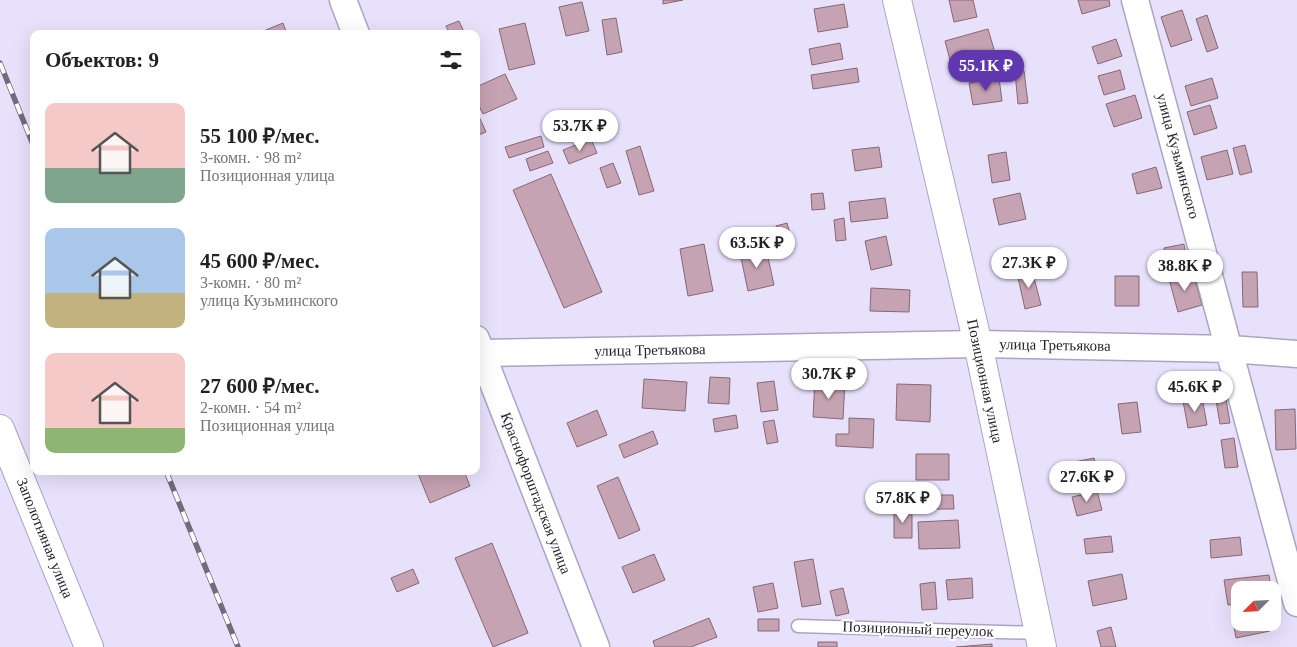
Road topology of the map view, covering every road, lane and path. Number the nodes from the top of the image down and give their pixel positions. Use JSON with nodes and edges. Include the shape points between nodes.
{"nodes":[{"id":1,"x":345,"y":0,"type":"edge"},
{"id":2,"x":897,"y":0,"type":"edge"},
{"id":3,"x":1135,"y":0,"type":"edge"},
{"id":4,"x":355,"y":30,"type":"edge"},
{"id":5,"x":978,"y":344,"type":"junction"},
{"id":6,"x":480,"y":346,"type":"edge"},
{"id":7,"x":1230,"y":348,"type":"junction"},
{"id":8,"x":480,"y":349,"type":"edge"},
{"id":9,"x":1297,"y":354,"type":"edge"},
{"id":10,"x":0,"y":429,"type":"edge"},
{"id":11,"x":1297,"y":603,"type":"edge"},
{"id":12,"x":798,"y":626,"type":"dead end"},
{"id":13,"x":1040,"y":640,"type":"edge"},
{"id":14,"x":90,"y":647,"type":"edge"},
{"id":15,"x":596,"y":647,"type":"edge"}],
"edges":[{"from":1,"to":4,"type":"street"},
{"from":2,"to":5,"type":"street","name":"Позиционная улица"},
{"from":3,"to":7,"type":"street","name":"улица Кузьминского"},
{"from":5,"to":6,"type":"street","name":"улица Третьякова"},
{"from":5,"to":7,"type":"street","name":"улица Третьякова"},
{"from":5,"to":13,"type":"street","name":"Позиционная улица"},
{"from":7,"to":9,"type":"street","name":"улица Третьякова"},
{"from":7,"to":11,"type":"street","name":"улица Кузьминского"},
{"from":8,"to":15,"type":"street","name":"Краснофорштадская улица"},
{"from":10,"to":14,"type":"street","name":"Заполотняная улица"},
{"from":12,"to":13,"type":"lane","name":"Позиционный переулок"}]}
